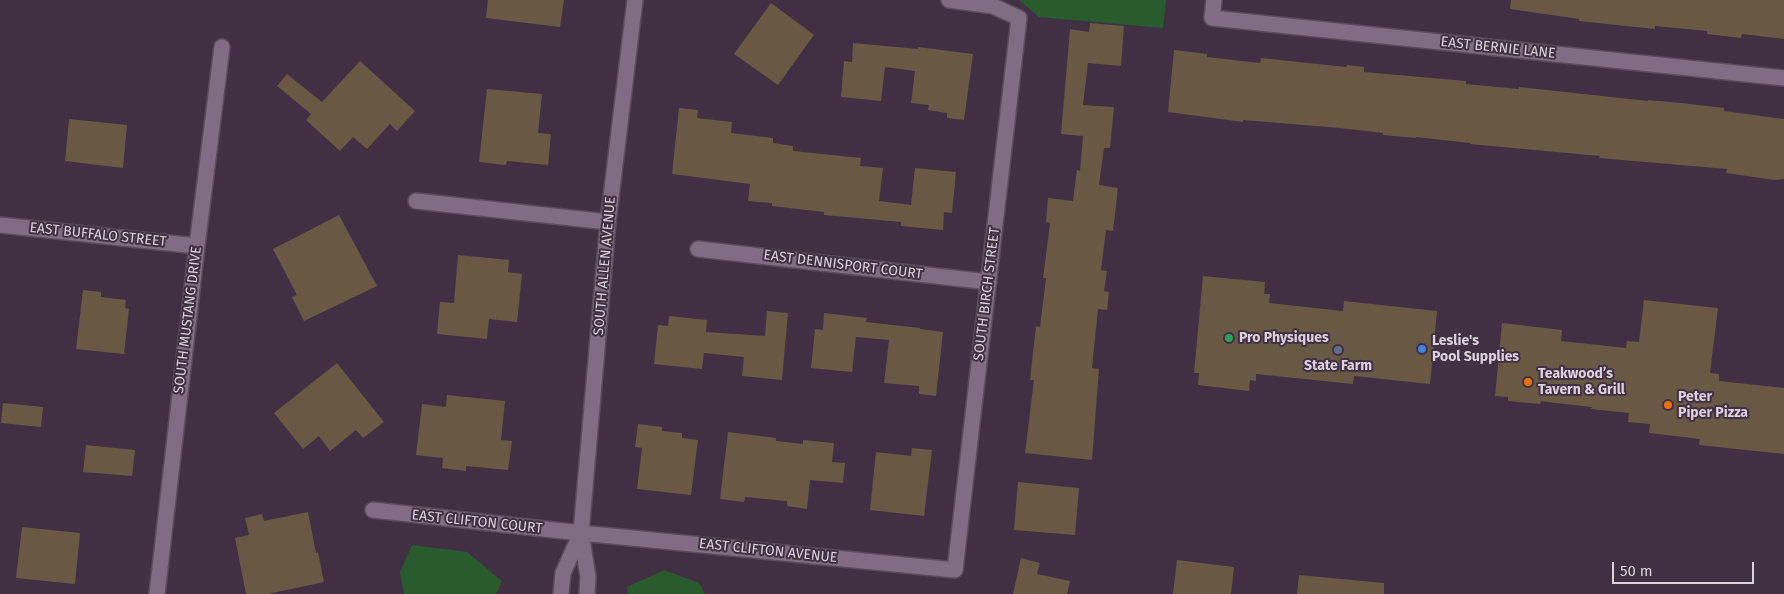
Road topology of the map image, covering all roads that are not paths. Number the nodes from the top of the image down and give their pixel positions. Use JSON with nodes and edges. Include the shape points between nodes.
{"nodes":[{"id":1,"x":635,"y":0,"type":"edge"},
{"id":2,"x":949,"y":0,"type":"edge"},
{"id":3,"x":1214,"y":0,"type":"edge"},
{"id":4,"x":222,"y":46,"type":"dead end"},
{"id":5,"x":1784,"y":78,"type":"edge"},
{"id":6,"x":416,"y":201,"type":"dead end"},
{"id":7,"x":608,"y":222,"type":"junction"},
{"id":8,"x":0,"y":225,"type":"edge"},
{"id":9,"x":196,"y":246,"type":"junction"},
{"id":10,"x":698,"y":249,"type":"dead end"},
{"id":11,"x":988,"y":282,"type":"junction"},
{"id":12,"x":373,"y":510,"type":"dead end"},
{"id":13,"x":581,"y":533,"type":"junction"},
{"id":14,"x":954,"y":570,"type":"joint"},
{"id":15,"x":157,"y":594,"type":"edge"},
{"id":16,"x":560,"y":594,"type":"edge"},
{"id":17,"x":587,"y":594,"type":"edge"}],
"edges":[{"from":1,"to":7,"type":"street","name":"SOUTH ALLEN AVENUE"},
{"from":2,"to":11,"type":"street","name":"SOUTH BIRCH STREET","via":[[993,6],[1019,18]]},
{"from":3,"to":5,"type":"street","name":"EAST BERNIE LANE","via":[[1212,18]]},
{"from":4,"to":9,"type":"street","name":"SOUTH MUSTANG DRIVE"},
{"from":6,"to":7,"type":"street"},
{"from":7,"to":13,"type":"street","name":"SOUTH ALLEN AVENUE"},
{"from":8,"to":9,"type":"street","name":"EAST BUFFALO STREET"},
{"from":9,"to":15,"type":"street","name":"SOUTH MUSTANG DRIVE"},
{"from":10,"to":11,"type":"street","name":"EAST DENNISPORT COURT"},
{"from":11,"to":14,"type":"street","name":"SOUTH BIRCH STREET"},
{"from":12,"to":13,"type":"street","name":"EAST CLIFTON COURT"},
{"from":13,"to":14,"type":"street","name":"EAST CLIFTON AVENUE"},
{"from":13,"to":16,"type":"street","name":"SOUTH ALLEN AVENUE","via":[[563,573]]},
{"from":13,"to":17,"type":"street","name":"SOUTH ALLEN AVENUE","via":[[588,577]]}]}
